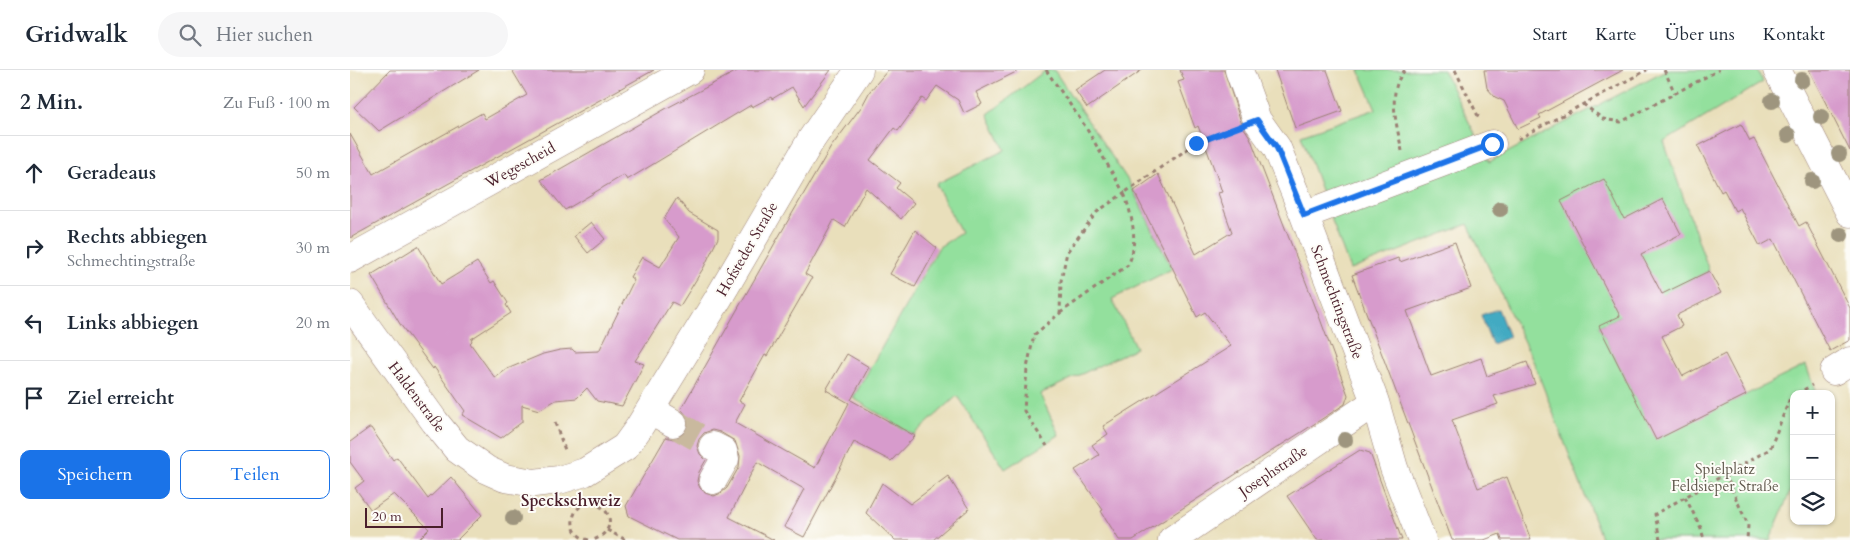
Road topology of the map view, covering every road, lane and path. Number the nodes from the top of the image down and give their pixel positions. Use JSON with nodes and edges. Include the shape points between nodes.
{"nodes":[{"id":1,"x":690,"y":70,"type":"edge"},
{"id":2,"x":859,"y":70,"type":"edge"},
{"id":3,"x":1046,"y":70,"type":"edge"},
{"id":4,"x":1238,"y":70,"type":"edge"},
{"id":5,"x":1405,"y":70,"type":"edge"},
{"id":6,"x":1456,"y":70,"type":"edge"},
{"id":7,"x":1647,"y":70,"type":"edge"},
{"id":8,"x":1664,"y":70,"type":"edge"},
{"id":9,"x":1720,"y":70,"type":"edge"},
{"id":10,"x":1777,"y":70,"type":"edge"},
{"id":11,"x":1676,"y":93,"type":"junction"},
{"id":12,"x":1583,"y":104,"type":"junction"},
{"id":13,"x":1257,"y":120,"type":"junction"},
{"id":14,"x":1504,"y":142,"type":"junction"},
{"id":15,"x":1406,"y":177,"type":"junction"},
{"id":16,"x":1124,"y":193,"type":"junction"},
{"id":17,"x":1850,"y":213,"type":"edge"},
{"id":18,"x":1304,"y":215,"type":"junction"},
{"id":19,"x":350,"y":259,"type":"edge"},
{"id":20,"x":350,"y":304,"type":"edge"},
{"id":21,"x":1060,"y":313,"type":"junction"},
{"id":22,"x":1790,"y":398,"type":"edge"},
{"id":23,"x":1375,"y":402,"type":"junction"},
{"id":24,"x":713,"y":446,"type":"tunnel mouth"},
{"id":25,"x":1047,"y":446,"type":"dead end"},
{"id":26,"x":1726,"y":474,"type":"junction"},
{"id":27,"x":498,"y":475,"type":"joint"},
{"id":28,"x":713,"y":480,"type":"dead end"},
{"id":29,"x":1685,"y":497,"type":"junction"},
{"id":30,"x":607,"y":530,"type":"junction"},
{"id":31,"x":582,"y":539,"type":"edge"},
{"id":32,"x":589,"y":540,"type":"edge"},
{"id":33,"x":594,"y":540,"type":"edge"},
{"id":34,"x":626,"y":540,"type":"edge"},
{"id":35,"x":1172,"y":540,"type":"edge"},
{"id":36,"x":1422,"y":540,"type":"edge"},
{"id":37,"x":1660,"y":540,"type":"edge"},
{"id":38,"x":1704,"y":540,"type":"edge"},
{"id":39,"x":1747,"y":540,"type":"edge"}],
"edges":[{"from":1,"to":19,"type":"street","name":"Wegescheid"},
{"from":2,"to":27,"type":"street","name":"Hofsteder Straße","via":[[812,140],[718,300],[654,420],[625,447],[585,472],[534,483]]},
{"from":3,"to":16,"type":"path","via":[[1085,126]]},
{"from":4,"to":13,"type":"street","name":"Schmechtingstraße"},
{"from":5,"to":15,"type":"path","via":[[1393,101]]},
{"from":6,"to":14,"type":"path"},
{"from":7,"to":12,"type":"path"},
{"from":8,"to":11,"type":"path"},
{"from":9,"to":11,"type":"path"},
{"from":10,"to":17,"type":"street"},
{"from":11,"to":12,"type":"path","via":[[1621,122],[1603,119]]},
{"from":12,"to":14,"type":"path"},
{"from":13,"to":16,"type":"path","via":[[1196,143]]},
{"from":13,"to":18,"type":"street","name":"Schmechtingstraße","via":[[1277,148]]},
{"from":14,"to":15,"type":"street"},
{"from":15,"to":18,"type":"street"},
{"from":16,"to":21,"type":"path","via":[[1097,212],[1067,252],[1061,281]]},
{"from":16,"to":21,"type":"path","via":[[1133,235],[1128,265]]},
{"from":18,"to":23,"type":"street","name":"Schmechtingstraße"},
{"from":20,"to":27,"type":"street","name":"Haldenstraße","via":[[457,449]]},
{"from":21,"to":25,"type":"path","via":[[1034,335],[1026,368],[1024,411]]},
{"from":22,"to":26,"type":"path","via":[[1770,449]]},
{"from":23,"to":35,"type":"street","name":"Josephstraße"},
{"from":23,"to":36,"type":"street","name":"Schmechtingstraße","via":[[1394,468]]},
{"from":24,"to":28,"type":"street","via":[[723,451],[725,459]]},
{"from":26,"to":29,"type":"path"},
{"from":26,"to":39,"type":"path","via":[[1748,525]]},
{"from":29,"to":37,"type":"path","via":[[1655,514]]},
{"from":29,"to":38,"type":"path"},
{"from":30,"to":31,"type":"path","via":[[609,521],[599,505],[581,506],[572,523]]},
{"from":30,"to":33,"type":"path","via":[[601,538]]},
{"from":30,"to":34,"type":"path"},
{"from":31,"to":32,"type":"path"}]}
